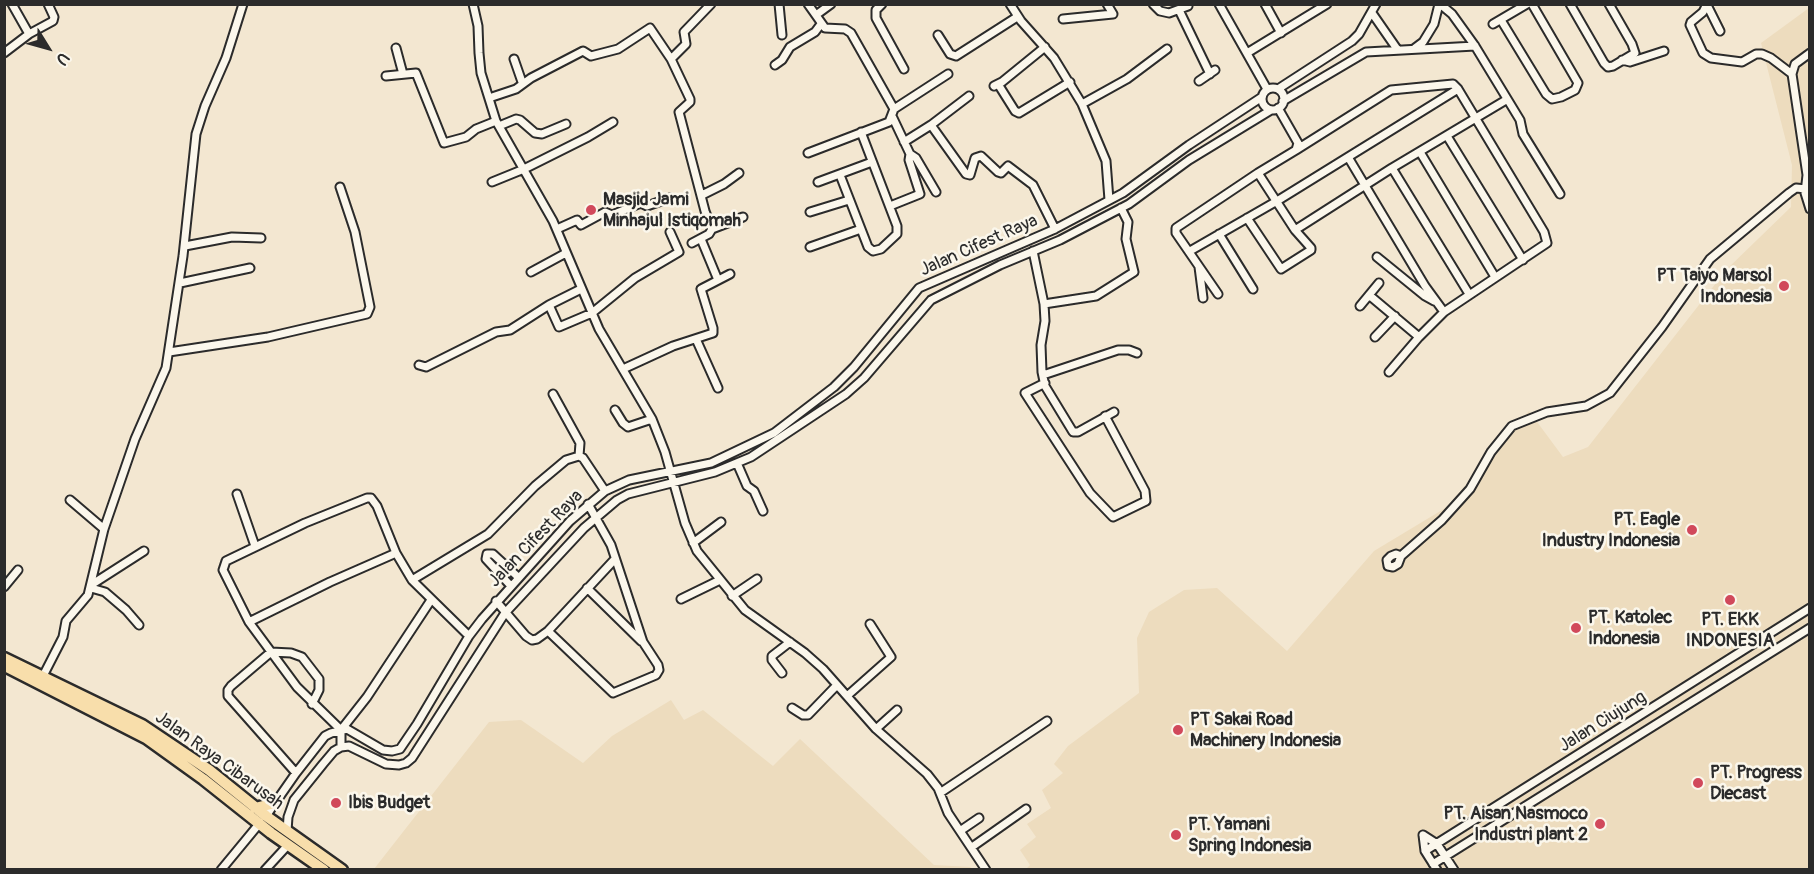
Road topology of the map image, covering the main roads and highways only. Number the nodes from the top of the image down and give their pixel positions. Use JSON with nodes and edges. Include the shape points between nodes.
{"nodes":[{"id":1,"x":4,"y":658,"type":"edge"},
{"id":2,"x":4,"y":665,"type":"edge"},
{"id":3,"x":42,"y":680,"type":"junction"},
{"id":4,"x":277,"y":801,"type":"road end"},
{"id":5,"x":255,"y":808,"type":"junction"},
{"id":6,"x":263,"y":820,"type":"junction"},
{"id":7,"x":318,"y":868,"type":"edge"},
{"id":8,"x":342,"y":870,"type":"edge"}],
"edges":[{"from":1,"to":3,"type":"main road","name":"Jalan Raya Cibarusah"},
{"from":2,"to":3,"type":"main road","name":"Jalan Raya Cibarusah"},
{"from":3,"to":5,"type":"main road","name":"Jalan Raya Cibarusah","via":[[142,725],[209,770]]},
{"from":3,"to":6,"type":"main road","name":"Jalan Raya Cibarusah","via":[[146,738]]},
{"from":4,"to":5,"type":"main road"},
{"from":5,"to":6,"type":"main road","name":"Jalan Raya Cibarusah"},
{"from":6,"to":7,"type":"main road","name":"Jalan Raya Cibarusah"},
{"from":6,"to":8,"type":"main road","name":"Jalan Raya Cibarusah","via":[[287,831]]}]}
